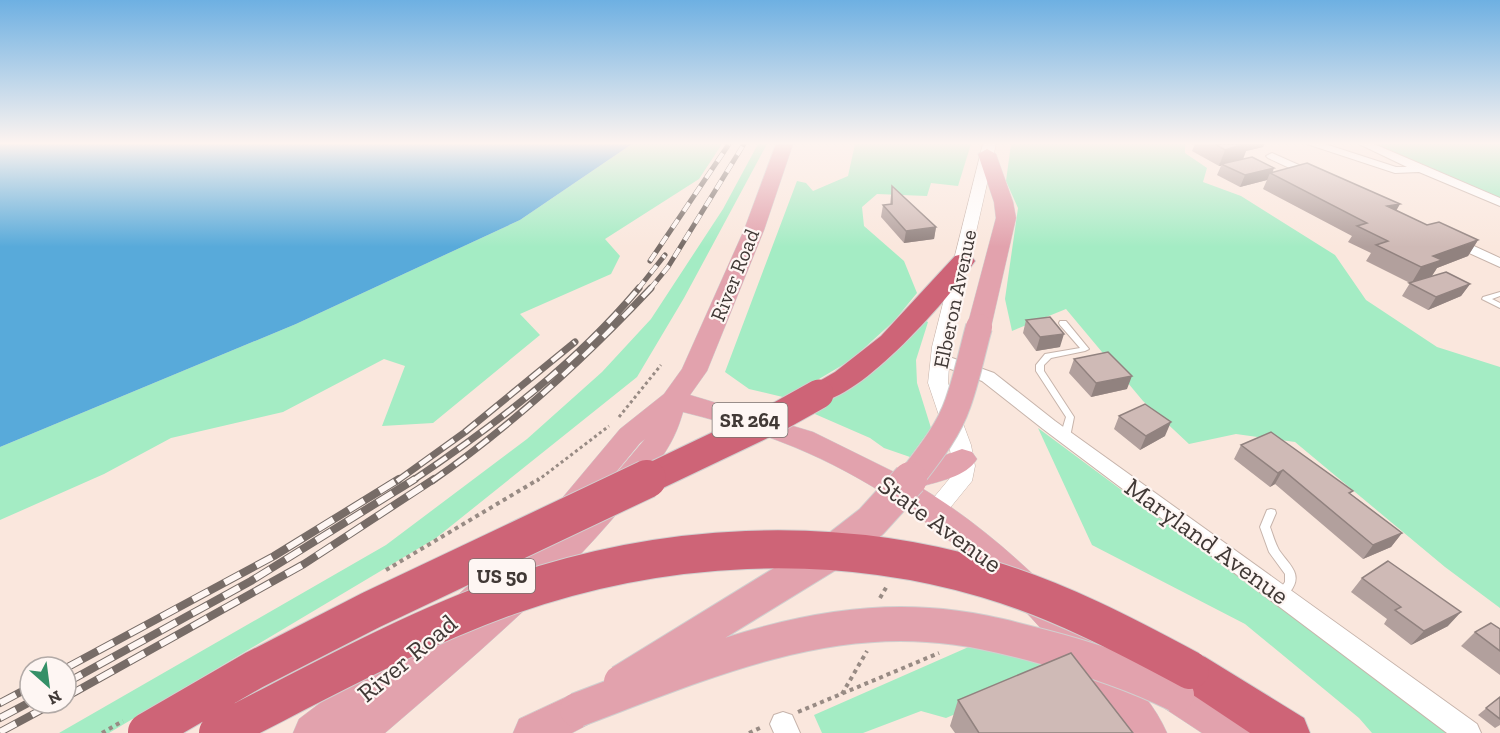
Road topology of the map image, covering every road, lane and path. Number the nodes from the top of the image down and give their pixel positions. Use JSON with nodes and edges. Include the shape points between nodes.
{"nodes":[{"id":1,"x":773,"y":178,"type":"edge"},
{"id":2,"x":981,"y":178,"type":"edge"},
{"id":3,"x":993,"y":178,"type":"edge"},
{"id":4,"x":1320,"y":178,"type":"edge"},
{"id":5,"x":1445,"y":178,"type":"edge"},
{"id":6,"x":1324,"y":180,"type":"edge"},
{"id":7,"x":1500,"y":202,"type":"edge"},
{"id":8,"x":1438,"y":234,"type":"edge"},
{"id":9,"x":963,"y":261,"type":"junction"},
{"id":10,"x":1500,"y":263,"type":"edge"},
{"id":11,"x":1500,"y":294,"type":"edge"},
{"id":12,"x":1500,"y":306,"type":"edge"},
{"id":13,"x":1063,"y":323,"type":"dead end"},
{"id":14,"x":941,"y":359,"type":"junction"},
{"id":15,"x":661,"y":365,"type":"dead end"},
{"id":16,"x":673,"y":400,"type":"junction"},
{"id":17,"x":1065,"y":437,"type":"junction"},
{"id":18,"x":962,"y":459,"type":"junction"},
{"id":19,"x":891,"y":485,"type":"junction"},
{"id":20,"x":933,"y":513,"type":"junction"},
{"id":21,"x":1271,"y":513,"type":"dead end"},
{"id":22,"x":382,"y":573,"type":"dead end"},
{"id":23,"x":1281,"y":595,"type":"junction"},
{"id":24,"x":947,"y":649,"type":"dead end"},
{"id":25,"x":1184,"y":682,"type":"junction"},
{"id":26,"x":577,"y":710,"type":"junction"},
{"id":27,"x":782,"y":724,"type":"edge"},
{"id":28,"x":142,"y":727,"type":"edge"},
{"id":29,"x":102,"y":733,"type":"edge"},
{"id":30,"x":219,"y":733,"type":"edge"},
{"id":31,"x":313,"y":733,"type":"edge"},
{"id":32,"x":355,"y":733,"type":"edge"},
{"id":33,"x":533,"y":733,"type":"edge"},
{"id":34,"x":749,"y":733,"type":"edge"},
{"id":35,"x":1147,"y":733,"type":"edge"},
{"id":36,"x":1236,"y":733,"type":"edge"},
{"id":37,"x":1288,"y":733,"type":"edge"},
{"id":38,"x":1468,"y":733,"type":"edge"}],
"edges":[{"from":1,"to":16,"type":"main road","name":"River Road","number":"US 50","via":[[694,372]]},
{"from":2,"to":9,"type":"street","name":"Elberon Avenue"},
{"from":3,"to":26,"type":"main road","bridge":true,"via":[[1006,206],[1006,218],[961,394],[935,447],[895,498],[831,553]]},
{"from":4,"to":6,"type":"street"},
{"from":5,"to":7,"type":"street"},
{"from":8,"to":10,"type":"street"},
{"from":9,"to":14,"type":"street","name":"Elberon Avenue"},
{"from":9,"to":28,"type":"highway","bridge":true,"via":[[891,342],[845,378],[777,418],[371,610]]},
{"from":11,"to":12,"type":"lane","via":[[1486,299]]},
{"from":13,"to":17,"type":"lane","via":[[1085,350],[1048,356],[1040,371],[1070,417]]},
{"from":14,"to":17,"type":"street","name":"Maryland Avenue","via":[[988,377]]},
{"from":14,"to":18,"type":"street","name":"Elberon Avenue","via":[[938,383]]},
{"from":15,"to":22,"type":"path","via":[[627,408],[582,449],[511,497]]},
{"from":16,"to":19,"type":"main road","name":"State Avenue","number":"SR 264","via":[[751,420],[801,438]]},
{"from":16,"to":31,"type":"main road","name":"River Road","number":"US 50","via":[[630,436],[588,488],[494,583],[373,688]]},
{"from":16,"to":32,"type":"main road","name":"River Road","number":"US 50","via":[[662,437],[592,524],[472,636]]},
{"from":17,"to":23,"type":"street","name":"Maryland Avenue"},
{"from":18,"to":19,"type":"main road"},
{"from":18,"to":20,"type":"street","via":[[961,481]]},
{"from":19,"to":20,"type":"main road","name":"State Avenue","number":"SR 264"},
{"from":20,"to":35,"type":"main road","name":"State Avenue","number":"SR 264","via":[[1034,597],[1094,662]]},
{"from":21,"to":23,"type":"lane","via":[[1265,527],[1273,549],[1290,573],[1291,583]]},
{"from":23,"to":38,"type":"street","name":"Maryland Avenue"},
{"from":24,"to":27,"type":"path"},
{"from":25,"to":26,"type":"main road","bridge":true,"via":[[1002,636],[912,624],[857,626],[782,639],[727,655]]},
{"from":25,"to":30,"type":"highway","bridge":true,"via":[[1113,629],[987,579],[932,565],[821,550],[731,549],[627,563],[508,597],[378,653]]},
{"from":25,"to":36,"type":"main road"},
{"from":25,"to":37,"type":"highway"},
{"from":26,"to":33,"type":"main road"},
{"from":27,"to":34,"type":"path"},
{"from":28,"to":29,"type":"path"}]}
